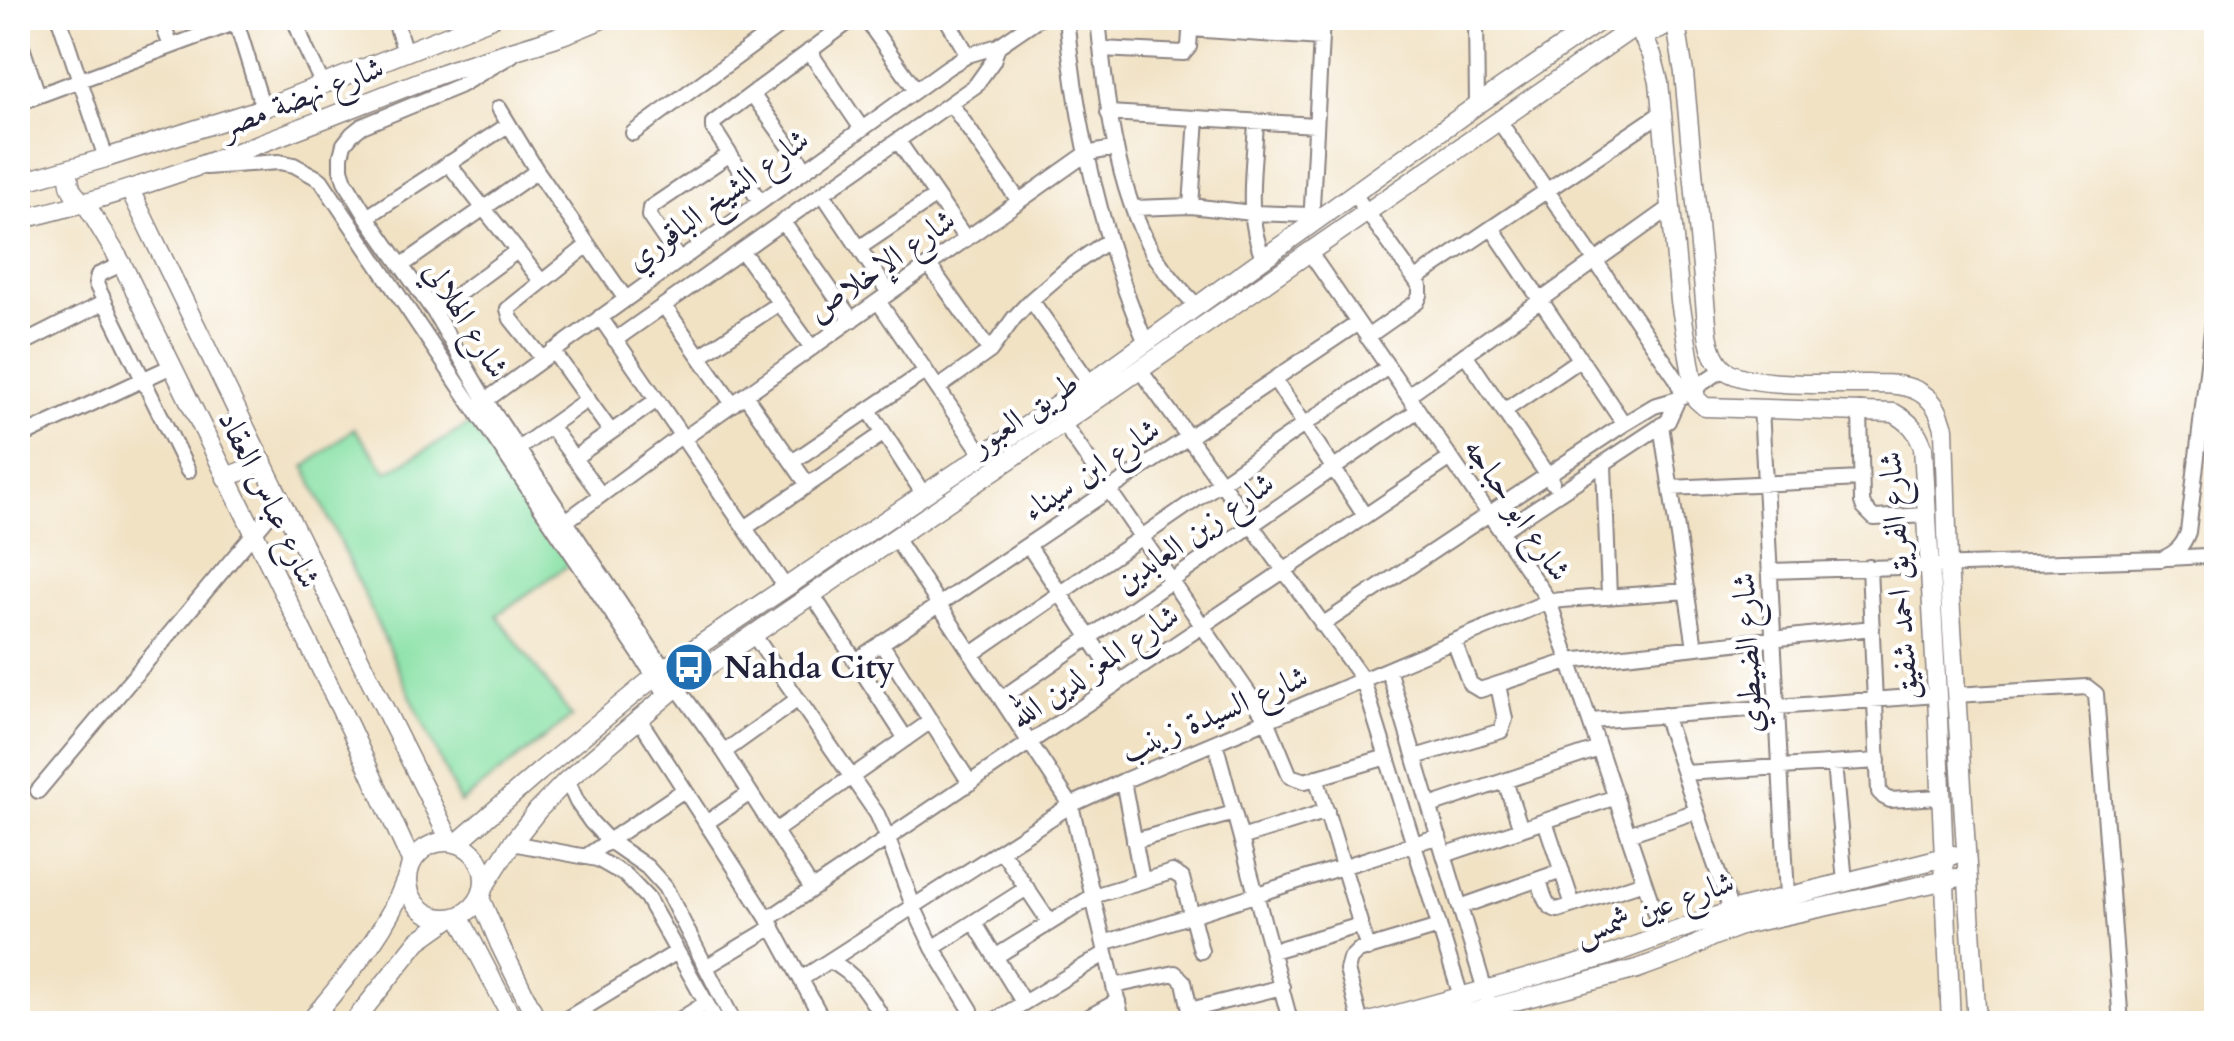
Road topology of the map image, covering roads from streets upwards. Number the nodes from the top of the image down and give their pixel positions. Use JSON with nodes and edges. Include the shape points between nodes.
{"nodes":[{"id":1,"x":59,"y":18,"type":"edge"},
{"id":2,"x":160,"y":18,"type":"edge"},
{"id":3,"x":294,"y":18,"type":"edge"},
{"id":4,"x":394,"y":18,"type":"edge"},
{"id":5,"x":604,"y":18,"type":"edge"},
{"id":6,"x":790,"y":18,"type":"edge"},
{"id":7,"x":854,"y":18,"type":"edge"},
{"id":8,"x":865,"y":18,"type":"edge"},
{"id":9,"x":946,"y":18,"type":"edge"},
{"id":10,"x":1039,"y":18,"type":"edge"},
{"id":11,"x":1066,"y":18,"type":"edge"},
{"id":12,"x":1098,"y":18,"type":"edge"},
{"id":13,"x":1322,"y":18,"type":"edge"},
{"id":14,"x":1476,"y":18,"type":"edge"},
{"id":15,"x":1604,"y":18,"type":"edge"},
{"id":16,"x":1673,"y":18,"type":"edge"},
{"id":17,"x":236,"y":20,"type":"edge"},
{"id":18,"x":475,"y":22,"type":"edge"},
{"id":19,"x":1191,"y":23,"type":"edge"},
{"id":20,"x":1633,"y":25,"type":"edge"},
{"id":21,"x":18,"y":35,"type":"edge"},
{"id":22,"x":1321,"y":38,"type":"junction"},
{"id":23,"x":430,"y":43,"type":"junction"},
{"id":24,"x":170,"y":46,"type":"junction"},
{"id":25,"x":998,"y":46,"type":"junction"},
{"id":26,"x":521,"y":48,"type":"junction"},
{"id":27,"x":1101,"y":49,"type":"junction"},
{"id":28,"x":809,"y":51,"type":"junction"},
{"id":29,"x":405,"y":52,"type":"junction"},
{"id":30,"x":968,"y":55,"type":"junction"},
{"id":31,"x":474,"y":64,"type":"junction"},
{"id":32,"x":439,"y":74,"type":"junction"},
{"id":33,"x":81,"y":78,"type":"junction"},
{"id":34,"x":323,"y":85,"type":"junction"},
{"id":35,"x":916,"y":90,"type":"junction"},
{"id":36,"x":752,"y":94,"type":"junction"},
{"id":37,"x":38,"y":95,"type":"junction"},
{"id":38,"x":18,"y":103,"type":"edge"},
{"id":39,"x":951,"y":104,"type":"junction"},
{"id":40,"x":1477,"y":106,"type":"junction"},
{"id":41,"x":263,"y":108,"type":"junction"},
{"id":42,"x":499,"y":108,"type":"dead end"},
{"id":43,"x":1663,"y":112,"type":"junction"},
{"id":44,"x":1108,"y":113,"type":"junction"},
{"id":45,"x":1197,"y":118,"type":"junction"},
{"id":46,"x":1499,"y":121,"type":"junction"},
{"id":47,"x":1256,"y":122,"type":"junction"},
{"id":48,"x":508,"y":124,"type":"junction"},
{"id":49,"x":1316,"y":126,"type":"junction"},
{"id":50,"x":862,"y":129,"type":"junction"},
{"id":51,"x":633,"y":132,"type":"dead end"},
{"id":52,"x":898,"y":142,"type":"junction"},
{"id":53,"x":1116,"y":148,"type":"junction"},
{"id":54,"x":730,"y":154,"type":"junction"},
{"id":55,"x":1086,"y":154,"type":"junction"},
{"id":56,"x":106,"y":158,"type":"junction"},
{"id":57,"x":448,"y":163,"type":"junction"},
{"id":58,"x":200,"y":167,"type":"junction"},
{"id":59,"x":70,"y":169,"type":"junction"},
{"id":60,"x":806,"y":169,"type":"junction"},
{"id":61,"x":537,"y":171,"type":"junction"},
{"id":62,"x":18,"y":184,"type":"edge"},
{"id":63,"x":130,"y":190,"type":"junction"},
{"id":64,"x":1547,"y":191,"type":"junction"},
{"id":65,"x":823,"y":194,"type":"junction"},
{"id":66,"x":1354,"y":194,"type":"junction"},
{"id":67,"x":936,"y":196,"type":"junction"},
{"id":68,"x":1019,"y":201,"type":"junction"},
{"id":69,"x":760,"y":202,"type":"junction"},
{"id":70,"x":86,"y":204,"type":"junction"},
{"id":71,"x":1191,"y":206,"type":"junction"},
{"id":72,"x":483,"y":208,"type":"junction"},
{"id":73,"x":1134,"y":208,"type":"junction"},
{"id":74,"x":1670,"y":208,"type":"junction"},
{"id":75,"x":1252,"y":212,"type":"junction"},
{"id":76,"x":1367,"y":213,"type":"junction"},
{"id":77,"x":367,"y":217,"type":"junction"},
{"id":78,"x":18,"y":220,"type":"edge"},
{"id":79,"x":1311,"y":220,"type":"junction"},
{"id":80,"x":784,"y":222,"type":"junction"},
{"id":81,"x":1492,"y":228,"type":"junction"},
{"id":82,"x":966,"y":239,"type":"junction"},
{"id":83,"x":1109,"y":240,"type":"junction"},
{"id":84,"x":588,"y":245,"type":"junction"},
{"id":85,"x":859,"y":248,"type":"junction"},
{"id":86,"x":517,"y":251,"type":"junction"},
{"id":87,"x":742,"y":252,"type":"junction"},
{"id":88,"x":1310,"y":253,"type":"junction"},
{"id":89,"x":678,"y":260,"type":"junction"},
{"id":90,"x":1264,"y":260,"type":"junction"},
{"id":91,"x":1596,"y":262,"type":"junction"},
{"id":92,"x":122,"y":264,"type":"junction"},
{"id":93,"x":929,"y":265,"type":"junction"},
{"id":94,"x":401,"y":266,"type":"junction"},
{"id":95,"x":1416,"y":280,"type":"junction"},
{"id":96,"x":540,"y":282,"type":"junction"},
{"id":97,"x":884,"y":297,"type":"junction"},
{"id":98,"x":2216,"y":297,"type":"edge"},
{"id":99,"x":625,"y":298,"type":"junction"},
{"id":100,"x":1031,"y":300,"type":"junction"},
{"id":101,"x":1541,"y":300,"type":"junction"},
{"id":102,"x":105,"y":302,"type":"junction"},
{"id":103,"x":779,"y":303,"type":"junction"},
{"id":104,"x":664,"y":306,"type":"junction"},
{"id":105,"x":1198,"y":307,"type":"junction"},
{"id":106,"x":434,"y":312,"type":"junction"},
{"id":107,"x":600,"y":317,"type":"junction"},
{"id":108,"x":852,"y":320,"type":"junction"},
{"id":109,"x":1358,"y":323,"type":"junction"},
{"id":110,"x":1368,"y":337,"type":"junction"},
{"id":111,"x":616,"y":340,"type":"junction"},
{"id":112,"x":1146,"y":342,"type":"junction"},
{"id":113,"x":18,"y":346,"type":"edge"},
{"id":114,"x":812,"y":348,"type":"junction"},
{"id":115,"x":990,"y":351,"type":"junction"},
{"id":116,"x":1465,"y":354,"type":"junction"},
{"id":117,"x":548,"y":355,"type":"junction"},
{"id":118,"x":700,"y":356,"type":"junction"},
{"id":119,"x":1580,"y":359,"type":"junction"},
{"id":120,"x":172,"y":366,"type":"junction"},
{"id":121,"x":1388,"y":367,"type":"junction"},
{"id":122,"x":1724,"y":369,"type":"junction"},
{"id":123,"x":1140,"y":370,"type":"junction"},
{"id":124,"x":926,"y":371,"type":"junction"},
{"id":125,"x":143,"y":380,"type":"junction"},
{"id":126,"x":1274,"y":380,"type":"junction"},
{"id":127,"x":1090,"y":383,"type":"junction"},
{"id":128,"x":938,"y":388,"type":"junction"},
{"id":129,"x":1685,"y":395,"type":"junction"},
{"id":130,"x":1408,"y":396,"type":"junction"},
{"id":131,"x":588,"y":399,"type":"junction"},
{"id":132,"x":739,"y":399,"type":"junction"},
{"id":133,"x":657,"y":400,"type":"junction"},
{"id":134,"x":480,"y":405,"type":"junction"},
{"id":135,"x":1761,"y":408,"type":"junction"},
{"id":136,"x":869,"y":410,"type":"junction"},
{"id":137,"x":1418,"y":410,"type":"junction"},
{"id":138,"x":1860,"y":410,"type":"junction"},
{"id":139,"x":1504,"y":411,"type":"junction"},
{"id":140,"x":1063,"y":423,"type":"junction"},
{"id":141,"x":1624,"y":424,"type":"junction"},
{"id":142,"x":1304,"y":425,"type":"junction"},
{"id":143,"x":1661,"y":425,"type":"junction"},
{"id":144,"x":550,"y":426,"type":"junction"},
{"id":145,"x":611,"y":432,"type":"junction"},
{"id":146,"x":884,"y":433,"type":"junction"},
{"id":147,"x":1188,"y":437,"type":"junction"},
{"id":148,"x":18,"y":438,"type":"edge"},
{"id":149,"x":682,"y":438,"type":"junction"},
{"id":150,"x":518,"y":449,"type":"junction"},
{"id":151,"x":983,"y":455,"type":"junction"},
{"id":152,"x":574,"y":458,"type":"junction"},
{"id":153,"x":1451,"y":458,"type":"junction"},
{"id":154,"x":263,"y":462,"type":"junction"},
{"id":155,"x":792,"y":462,"type":"junction"},
{"id":156,"x":1604,"y":465,"type":"junction"},
{"id":157,"x":1333,"y":468,"type":"junction"},
{"id":158,"x":188,"y":472,"type":"dead end"},
{"id":159,"x":1548,"y":475,"type":"junction"},
{"id":160,"x":226,"y":478,"type":"junction"},
{"id":161,"x":1862,"y":478,"type":"junction"},
{"id":162,"x":1221,"y":483,"type":"junction"},
{"id":163,"x":808,"y":484,"type":"junction"},
{"id":164,"x":1765,"y":484,"type":"junction"},
{"id":165,"x":1671,"y":488,"type":"junction"},
{"id":166,"x":1110,"y":490,"type":"junction"},
{"id":167,"x":1560,"y":493,"type":"junction"},
{"id":168,"x":601,"y":495,"type":"junction"},
{"id":169,"x":924,"y":495,"type":"junction"},
{"id":170,"x":281,"y":502,"type":"junction"},
{"id":171,"x":1489,"y":514,"type":"junction"},
{"id":172,"x":1927,"y":515,"type":"junction"},
{"id":173,"x":1365,"y":516,"type":"junction"},
{"id":174,"x":566,"y":521,"type":"junction"},
{"id":175,"x":1251,"y":526,"type":"junction"},
{"id":176,"x":745,"y":528,"type":"junction"},
{"id":177,"x":1501,"y":531,"type":"junction"},
{"id":178,"x":254,"y":534,"type":"junction"},
{"id":179,"x":1142,"y":537,"type":"junction"},
{"id":180,"x":895,"y":538,"type":"junction"},
{"id":181,"x":1028,"y":545,"type":"junction"},
{"id":182,"x":2216,"y":552,"type":"edge"},
{"id":183,"x":2162,"y":559,"type":"junction"},
{"id":184,"x":1939,"y":564,"type":"junction"},
{"id":185,"x":1869,"y":567,"type":"junction"},
{"id":186,"x":1284,"y":571,"type":"junction"},
{"id":187,"x":1770,"y":571,"type":"junction"},
{"id":188,"x":1171,"y":581,"type":"junction"},
{"id":189,"x":786,"y":588,"type":"junction"},
{"id":190,"x":1687,"y":592,"type":"junction"},
{"id":191,"x":812,"y":594,"type":"junction"},
{"id":192,"x":1060,"y":594,"type":"junction"},
{"id":193,"x":1609,"y":597,"type":"junction"},
{"id":194,"x":1549,"y":601,"type":"junction"},
{"id":195,"x":939,"y":604,"type":"junction"},
{"id":196,"x":1322,"y":625,"type":"junction"},
{"id":197,"x":1202,"y":626,"type":"junction"},
{"id":198,"x":1872,"y":628,"type":"junction"},
{"id":199,"x":753,"y":634,"type":"junction"},
{"id":200,"x":1089,"y":638,"type":"junction"},
{"id":201,"x":1773,"y":639,"type":"junction"},
{"id":202,"x":1454,"y":641,"type":"junction"},
{"id":203,"x":881,"y":643,"type":"junction"},
{"id":204,"x":1696,"y":648,"type":"junction"},
{"id":205,"x":972,"y":654,"type":"junction"},
{"id":206,"x":855,"y":660,"type":"junction"},
{"id":207,"x":1569,"y":662,"type":"junction"},
{"id":208,"x":1388,"y":669,"type":"junction"},
{"id":209,"x":660,"y":673,"type":"junction"},
{"id":210,"x":1363,"y":680,"type":"junction"},
{"id":211,"x":1119,"y":682,"type":"junction"},
{"id":212,"x":1498,"y":685,"type":"junction"},
{"id":213,"x":672,"y":691,"type":"junction"},
{"id":214,"x":1946,"y":695,"type":"junction"},
{"id":215,"x":1002,"y":698,"type":"junction"},
{"id":216,"x":798,"y":699,"type":"junction"},
{"id":217,"x":1875,"y":699,"type":"junction"},
{"id":218,"x":1777,"y":707,"type":"junction"},
{"id":219,"x":1664,"y":716,"type":"junction"},
{"id":220,"x":639,"y":719,"type":"junction"},
{"id":221,"x":1266,"y":720,"type":"junction"},
{"id":222,"x":1590,"y":721,"type":"junction"},
{"id":223,"x":931,"y":722,"type":"junction"},
{"id":224,"x":906,"y":740,"type":"junction"},
{"id":225,"x":1030,"y":742,"type":"junction"},
{"id":226,"x":1215,"y":742,"type":"junction"},
{"id":227,"x":1599,"y":749,"type":"junction"},
{"id":228,"x":724,"y":752,"type":"junction"},
{"id":229,"x":1386,"y":757,"type":"junction"},
{"id":230,"x":1415,"y":757,"type":"junction"},
{"id":231,"x":1878,"y":761,"type":"junction"},
{"id":232,"x":1834,"y":764,"type":"junction"},
{"id":233,"x":1780,"y":767,"type":"junction"},
{"id":234,"x":1684,"y":773,"type":"junction"},
{"id":235,"x":852,"y":777,"type":"junction"},
{"id":236,"x":1316,"y":778,"type":"junction"},
{"id":237,"x":566,"y":780,"type":"junction"},
{"id":238,"x":1505,"y":780,"type":"junction"},
{"id":239,"x":1123,"y":781,"type":"junction"},
{"id":240,"x":970,"y":782,"type":"junction"},
{"id":241,"x":684,"y":790,"type":"junction"},
{"id":242,"x":38,"y":791,"type":"dead end"},
{"id":243,"x":750,"y":793,"type":"junction"},
{"id":244,"x":1940,"y":797,"type":"junction"},
{"id":245,"x":1616,"y":798,"type":"junction"},
{"id":246,"x":1070,"y":805,"type":"junction"},
{"id":247,"x":1430,"y":806,"type":"junction"},
{"id":248,"x":1326,"y":811,"type":"junction"},
{"id":249,"x":1697,"y":811,"type":"junction"},
{"id":250,"x":1234,"y":814,"type":"junction"},
{"id":251,"x":1546,"y":821,"type":"junction"},
{"id":252,"x":706,"y":823,"type":"junction"},
{"id":253,"x":1521,"y":829,"type":"junction"},
{"id":254,"x":775,"y":831,"type":"junction"},
{"id":255,"x":1628,"y":834,"type":"junction"},
{"id":256,"x":1439,"y":836,"type":"junction"},
{"id":257,"x":1241,"y":838,"type":"junction"},
{"id":258,"x":888,"y":839,"type":"junction"},
{"id":259,"x":608,"y":840,"type":"junction"},
{"id":260,"x":1134,"y":841,"type":"junction"},
{"id":261,"x":454,"y":843,"type":"junction"},
{"id":262,"x":512,"y":843,"type":"junction"},
{"id":263,"x":1414,"y":844,"type":"junction"},
{"id":264,"x":1001,"y":850,"type":"junction"},
{"id":265,"x":1966,"y":852,"type":"junction"},
{"id":266,"x":1444,"y":855,"type":"junction"},
{"id":267,"x":585,"y":856,"type":"junction"},
{"id":268,"x":1944,"y":857,"type":"junction"},
{"id":269,"x":1344,"y":866,"type":"junction"},
{"id":270,"x":410,"y":870,"type":"junction"},
{"id":271,"x":1562,"y":871,"type":"junction"},
{"id":272,"x":1967,"y":876,"type":"junction"},
{"id":273,"x":1142,"y":880,"type":"junction"},
{"id":274,"x":1539,"y":880,"type":"junction"},
{"id":275,"x":1945,"y":880,"type":"junction"},
{"id":276,"x":1644,"y":882,"type":"junction"},
{"id":277,"x":1845,"y":882,"type":"junction"},
{"id":278,"x":1026,"y":888,"type":"junction"},
{"id":279,"x":812,"y":889,"type":"junction"},
{"id":280,"x":482,"y":893,"type":"junction"},
{"id":281,"x":1256,"y":894,"type":"junction"},
{"id":282,"x":1093,"y":896,"type":"junction"},
{"id":283,"x":1787,"y":896,"type":"junction"},
{"id":284,"x":1573,"y":905,"type":"junction"},
{"id":285,"x":1460,"y":907,"type":"junction"},
{"id":286,"x":914,"y":908,"type":"junction"},
{"id":287,"x":1732,"y":911,"type":"junction"},
{"id":288,"x":1192,"y":915,"type":"junction"},
{"id":289,"x":454,"y":917,"type":"junction"},
{"id":290,"x":974,"y":922,"type":"junction"},
{"id":291,"x":771,"y":923,"type":"junction"},
{"id":292,"x":1050,"y":923,"type":"junction"},
{"id":293,"x":1361,"y":925,"type":"junction"},
{"id":294,"x":1439,"y":928,"type":"junction"},
{"id":295,"x":1663,"y":937,"type":"junction"},
{"id":296,"x":933,"y":948,"type":"junction"},
{"id":297,"x":1105,"y":948,"type":"junction"},
{"id":298,"x":1368,"y":948,"type":"junction"},
{"id":299,"x":1201,"y":951,"type":"dead end"},
{"id":300,"x":1272,"y":951,"type":"junction"},
{"id":301,"x":677,"y":952,"type":"junction"},
{"id":302,"x":995,"y":957,"type":"junction"},
{"id":303,"x":830,"y":961,"type":"junction"},
{"id":304,"x":706,"y":967,"type":"junction"},
{"id":305,"x":801,"y":979,"type":"junction"},
{"id":306,"x":1282,"y":987,"type":"junction"},
{"id":307,"x":1116,"y":993,"type":"junction"},
{"id":308,"x":1488,"y":999,"type":"junction"},
{"id":309,"x":1023,"y":1002,"type":"junction"},
{"id":310,"x":706,"y":1003,"type":"junction"},
{"id":311,"x":1463,"y":1005,"type":"junction"},
{"id":312,"x":1011,"y":1017,"type":"edge"},
{"id":313,"x":1191,"y":1017,"type":"edge"},
{"id":314,"x":308,"y":1024,"type":"edge"},
{"id":315,"x":352,"y":1024,"type":"edge"},
{"id":316,"x":515,"y":1024,"type":"edge"},
{"id":317,"x":539,"y":1024,"type":"edge"},
{"id":318,"x":558,"y":1024,"type":"edge"},
{"id":319,"x":673,"y":1024,"type":"edge"},
{"id":320,"x":718,"y":1024,"type":"edge"},
{"id":321,"x":735,"y":1024,"type":"edge"},
{"id":322,"x":825,"y":1024,"type":"edge"},
{"id":323,"x":886,"y":1024,"type":"edge"},
{"id":324,"x":973,"y":1024,"type":"edge"},
{"id":325,"x":989,"y":1024,"type":"edge"},
{"id":326,"x":1076,"y":1024,"type":"edge"},
{"id":327,"x":1123,"y":1024,"type":"edge"},
{"id":328,"x":1292,"y":1024,"type":"edge"},
{"id":329,"x":1362,"y":1024,"type":"edge"},
{"id":330,"x":1428,"y":1024,"type":"edge"},
{"id":331,"x":1951,"y":1024,"type":"edge"},
{"id":332,"x":1977,"y":1024,"type":"edge"},
{"id":333,"x":2122,"y":1024,"type":"edge"}],
"edges":[{"from":1,"to":33,"type":"street"},
{"from":2,"to":24,"type":"street"},
{"from":3,"to":34,"type":"street"},
{"from":4,"to":29,"type":"street"},
{"from":5,"to":26,"type":"street","name":"شارع نهضة مصر"},
{"from":6,"to":51,"type":"street"},
{"from":7,"to":28,"type":"street"},
{"from":8,"to":35,"type":"street"},
{"from":9,"to":30,"type":"street"},
{"from":10,"to":25,"type":"street","name":"شارع الشيخ الباقوري"},
{"from":11,"to":55,"type":"street"},
{"from":12,"to":27,"type":"street"},
{"from":13,"to":22,"type":"street"},
{"from":14,"to":40,"type":"street"},
{"from":15,"to":40,"type":"street","name":"طريق العبور"},
{"from":16,"to":20,"type":"street","name":"طريق العبور","via":[[1654,32]]},
{"from":16,"to":122,"type":"street","via":[[1708,334]]},
{"from":17,"to":24,"type":"street"},
{"from":17,"to":41,"type":"street"},
{"from":18,"to":23,"type":"street","name":"شارع نهضة مصر"},
{"from":18,"to":31,"type":"street"},
{"from":19,"to":22,"type":"street"},
{"from":19,"to":27,"type":"street","via":[[1189,47],[1180,54]]},
{"from":20,"to":43,"type":"street","via":[[1656,69]]},
{"from":20,"to":46,"type":"street","name":"طريق العبور"},
{"from":21,"to":37,"type":"street"},
{"from":22,"to":49,"type":"street"},
{"from":23,"to":29,"type":"street","name":"شارع نهضة مصر"},
{"from":23,"to":32,"type":"street"},
{"from":24,"to":33,"type":"street"},
{"from":25,"to":30,"type":"street","name":"شارع الشيخ الباقوري"},
{"from":25,"to":39,"type":"street","name":"شارع الشيخ الباقوري","via":[[986,74]]},
{"from":26,"to":31,"type":"street","name":"شارع نهضة مصر"},
{"from":26,"to":77,"type":"street","name":"شارع الهلالي","via":[[459,86],[352,134],[341,169]]},
{"from":27,"to":44,"type":"street"},
{"from":28,"to":36,"type":"street"},
{"from":28,"to":50,"type":"street"},
{"from":29,"to":34,"type":"street","name":"شارع نهضة مصر"},
{"from":30,"to":35,"type":"street","name":"شارع الشيخ الباقوري"},
{"from":31,"to":32,"type":"street","name":"شارع نهضة مصر"},
{"from":32,"to":58,"type":"street","name":"شارع نهضة مصر"},
{"from":33,"to":37,"type":"street"},
{"from":33,"to":56,"type":"street"},
{"from":34,"to":41,"type":"street","name":"شارع نهضة مصر"},
{"from":35,"to":50,"type":"street","name":"شارع الشيخ الباقوري"},
{"from":36,"to":54,"type":"street","via":[[713,123]]},
{"from":36,"to":60,"type":"street"},
{"from":37,"to":38,"type":"street"},
{"from":39,"to":52,"type":"street","name":"شارع الشيخ الباقوري"},
{"from":39,"to":68,"type":"street"},
{"from":40,"to":66,"type":"street","name":"طريق العبور"},
{"from":41,"to":56,"type":"street","name":"شارع نهضة مصر"},
{"from":42,"to":48,"type":"street"},
{"from":43,"to":64,"type":"street"},
{"from":43,"to":74,"type":"street"},
{"from":44,"to":45,"type":"street"},
{"from":44,"to":53,"type":"street"},
{"from":45,"to":47,"type":"street"},
{"from":45,"to":71,"type":"street"},
{"from":46,"to":64,"type":"street"},
{"from":46,"to":76,"type":"street","name":"طريق العبور"},
{"from":47,"to":49,"type":"street"},
{"from":47,"to":75,"type":"street"},
{"from":48,"to":57,"type":"street"},
{"from":48,"to":61,"type":"street"},
{"from":49,"to":79,"type":"street"},
{"from":50,"to":60,"type":"street","name":"شارع الشيخ الباقوري"},
{"from":52,"to":65,"type":"street","name":"شارع الشيخ الباقوري"},
{"from":52,"to":67,"type":"street"},
{"from":53,"to":55,"type":"street","name":"شارع الإخلاص"},
{"from":53,"to":73,"type":"street"},
{"from":54,"to":69,"type":"street"},
{"from":54,"to":89,"type":"street","via":[[650,208]]},
{"from":55,"to":68,"type":"street","name":"شارع الإخلاص"},
{"from":55,"to":83,"type":"street"},
{"from":56,"to":59,"type":"street","name":"شارع نهضة مصر"},
{"from":57,"to":72,"type":"street"},
{"from":57,"to":77,"type":"street"},
{"from":58,"to":63,"type":"street","name":"شارع نهضة مصر"},
{"from":58,"to":134,"type":"street","name":"شارع الهلالي","via":[[279,162],[320,180]]},
{"from":59,"to":62,"type":"street","name":"شارع نهضة مصر"},
{"from":59,"to":70,"type":"street","name":"شارع عباس العقاد","via":[[70,189]]},
{"from":60,"to":69,"type":"street","name":"شارع الشيخ الباقوري"},
{"from":61,"to":72,"type":"street"},
{"from":61,"to":84,"type":"street"},
{"from":63,"to":70,"type":"street","name":"شارع نهضة مصر"},
{"from":63,"to":154,"type":"street","name":"شارع عباس العقاد"},
{"from":64,"to":81,"type":"street"},
{"from":64,"to":91,"type":"street"},
{"from":65,"to":80,"type":"street","name":"شارع الشيخ الباقوري"},
{"from":65,"to":85,"type":"street"},
{"from":66,"to":76,"type":"street"},
{"from":66,"to":79,"type":"street","name":"طريق العبور"},
{"from":67,"to":82,"type":"street"},
{"from":67,"to":85,"type":"street"},
{"from":68,"to":82,"type":"street","name":"شارع الإخلاص"},
{"from":69,"to":89,"type":"street","name":"شارع الشيخ الباقوري"},
{"from":70,"to":78,"type":"street","name":"شارع نهضة مصر"},
{"from":70,"to":92,"type":"street","name":"شارع عباس العقاد"},
{"from":71,"to":73,"type":"street"},
{"from":71,"to":75,"type":"street"},
{"from":72,"to":86,"type":"street"},
{"from":72,"to":94,"type":"street"},
{"from":73,"to":105,"type":"street","via":[[1165,271]]},
{"from":74,"to":91,"type":"street"},
{"from":74,"to":129,"type":"street"},
{"from":75,"to":79,"type":"street"},
{"from":75,"to":90,"type":"street"},
{"from":76,"to":88,"type":"street","name":"طريق العبور"},
{"from":76,"to":95,"type":"street"},
{"from":77,"to":94,"type":"street","name":"شارع الهلالي"},
{"from":79,"to":90,"type":"street","name":"طريق العبور"},
{"from":80,"to":87,"type":"street","name":"شارع الشيخ الباقوري"},
{"from":80,"to":108,"type":"street"},
{"from":81,"to":95,"type":"street"},
{"from":81,"to":101,"type":"street"},
{"from":82,"to":93,"type":"street","name":"شارع الإخلاص"},
{"from":83,"to":100,"type":"street"},
{"from":83,"to":112,"type":"street"},
{"from":84,"to":96,"type":"street"},
{"from":84,"to":99,"type":"street"},
{"from":85,"to":97,"type":"street"},
{"from":86,"to":96,"type":"street"},
{"from":86,"to":106,"type":"street"},
{"from":87,"to":103,"type":"street"},
{"from":87,"to":104,"type":"street","name":"شارع الشيخ الباقوري"},
{"from":88,"to":109,"type":"street","name":"شارع ابو حباجه"},
{"from":88,"to":123,"type":"street","name":"طريق العبور"},
{"from":89,"to":99,"type":"street","name":"شارع الشيخ الباقوري"},
{"from":90,"to":105,"type":"street","name":"طريق العبور"},
{"from":91,"to":101,"type":"street"},
{"from":91,"to":129,"type":"street"},
{"from":92,"to":102,"type":"street","via":[[98,275]]},
{"from":92,"to":120,"type":"street","name":"شارع عباس العقاد"},
{"from":93,"to":97,"type":"street","name":"شارع الإخلاص"},
{"from":93,"to":115,"type":"street"},
{"from":94,"to":106,"type":"street","name":"شارع الهلالي"},
{"from":95,"to":110,"type":"street","via":[[1417,302]]},
{"from":96,"to":117,"type":"street","via":[[508,313]]},
{"from":97,"to":108,"type":"street","name":"شارع الإخلاص"},
{"from":97,"to":124,"type":"street"},
{"from":98,"to":183,"type":"street","via":[[2188,532],[2182,546]]},
{"from":99,"to":107,"type":"street","name":"شارع الشيخ الباقوري"},
{"from":100,"to":115,"type":"street"},
{"from":100,"to":127,"type":"street"},
{"from":101,"to":116,"type":"street"},
{"from":101,"to":119,"type":"street"},
{"from":102,"to":113,"type":"street"},
{"from":102,"to":125,"type":"street"},
{"from":103,"to":114,"type":"street"},
{"from":103,"to":118,"type":"street"},
{"from":104,"to":111,"type":"street","name":"شارع الشيخ الباقوري"},
{"from":104,"to":118,"type":"street"},
{"from":105,"to":112,"type":"street","name":"طريق العبور"},
{"from":106,"to":134,"type":"street","name":"شارع الهلالي"},
{"from":107,"to":111,"type":"street"},
{"from":107,"to":117,"type":"street","name":"شارع الشيخ الباقوري"},
{"from":108,"to":114,"type":"street","name":"شارع الإخلاص"},
{"from":109,"to":110,"type":"street","name":"شارع ابو حباجه"},
{"from":109,"to":126,"type":"street","name":"شارع ابن سيناء"},
{"from":110,"to":121,"type":"street","name":"شارع ابو حباجه"},
{"from":111,"to":133,"type":"street"},
{"from":112,"to":127,"type":"street","name":"طريق العبور"},
{"from":114,"to":132,"type":"street","name":"شارع الإخلاص"},
{"from":115,"to":128,"type":"street"},
{"from":116,"to":130,"type":"street"},
{"from":116,"to":139,"type":"street"},
{"from":117,"to":131,"type":"street"},
{"from":117,"to":134,"type":"street","name":"شارع الشيخ الباقوري"},
{"from":118,"to":132,"type":"street"},
{"from":119,"to":139,"type":"street"},
{"from":119,"to":141,"type":"street"},
{"from":120,"to":125,"type":"street"},
{"from":120,"to":160,"type":"street","name":"شارع عباس العقاد"},
{"from":121,"to":130,"type":"street","name":"شارع ابو حباجه"},
{"from":121,"to":142,"type":"street"},
{"from":122,"to":129,"type":"street"},
{"from":122,"to":184,"type":"street","name":"شارع الفريق احمد شفيق","via":[[1748,381],[1888,384],[1924,394],[1944,428]]},
{"from":123,"to":140,"type":"street","name":"طريق العبور"},
{"from":123,"to":147,"type":"street"},
{"from":124,"to":128,"type":"street"},
{"from":124,"to":136,"type":"street"},
{"from":125,"to":148,"type":"street"},
{"from":125,"to":158,"type":"street"},
{"from":126,"to":142,"type":"street"},
{"from":126,"to":147,"type":"street","name":"شارع ابن سيناء"},
{"from":127,"to":151,"type":"street","name":"طريق العبور"},
{"from":128,"to":151,"type":"street"},
{"from":129,"to":135,"type":"street","name":"شارع الفريق احمد شفيق","via":[[1706,407]]},
{"from":129,"to":141,"type":"street"},
{"from":129,"to":143,"type":"street"},
{"from":130,"to":137,"type":"street","name":"شارع ابو حباجه"},
{"from":131,"to":144,"type":"street"},
{"from":131,"to":145,"type":"street"},
{"from":132,"to":149,"type":"street","name":"شارع الإخلاص"},
{"from":132,"to":155,"type":"street"},
{"from":133,"to":145,"type":"street"},
{"from":133,"to":149,"type":"street"},
{"from":134,"to":150,"type":"street","name":"شارع الهلالي"},
{"from":134,"to":209,"type":"street","name":"شارع الهلالي"},
{"from":135,"to":138,"type":"street","name":"شارع الفريق احمد شفيق"},
{"from":135,"to":164,"type":"street","name":"شارع الضيطوي"},
{"from":136,"to":146,"type":"street"},
{"from":136,"to":155,"type":"street"},
{"from":137,"to":153,"type":"street","name":"شارع ابو حباجه"},
{"from":137,"to":157,"type":"street","name":"شارع زين العابدين"},
{"from":138,"to":161,"type":"street"},
{"from":138,"to":172,"type":"street","name":"شارع الفريق احمد شفيق","via":[[1894,413],[1918,432]]},
{"from":139,"to":159,"type":"street"},
{"from":140,"to":166,"type":"street"},
{"from":140,"to":180,"type":"street","name":"طريق العبور"},
{"from":141,"to":159,"type":"street"},
{"from":142,"to":157,"type":"street"},
{"from":142,"to":162,"type":"street"},
{"from":143,"to":156,"type":"street"},
{"from":143,"to":165,"type":"street"},
{"from":144,"to":150,"type":"street"},
{"from":144,"to":152,"type":"street"},
{"from":145,"to":152,"type":"street"},
{"from":146,"to":163,"type":"street"},
{"from":146,"to":169,"type":"street"},
{"from":147,"to":162,"type":"street"},
{"from":147,"to":166,"type":"street","name":"شارع ابن سيناء"},
{"from":149,"to":168,"type":"street","name":"شارع الإخلاص"},
{"from":149,"to":176,"type":"street"},
{"from":150,"to":174,"type":"street","name":"شارع الهلالي"},
{"from":151,"to":169,"type":"street","name":"طريق العبور"},
{"from":152,"to":168,"type":"street"},
{"from":153,"to":171,"type":"street","name":"شارع ابو حباجه"},
{"from":153,"to":173,"type":"street","name":"شارع المعز لدين الله"},
{"from":154,"to":160,"type":"street"},
{"from":154,"to":170,"type":"street","name":"شارع عباس العقاد"},
{"from":155,"to":163,"type":"street"},
{"from":156,"to":167,"type":"street"},
{"from":156,"to":193,"type":"street"},
{"from":157,"to":173,"type":"street"},
{"from":157,"to":175,"type":"street","name":"شارع زين العابدين"},
{"from":159,"to":167,"type":"street"},
{"from":159,"to":171,"type":"street"},
{"from":160,"to":178,"type":"street","name":"شارع عباس العقاد"},
{"from":161,"to":164,"type":"street"},
{"from":161,"to":172,"type":"street","via":[[1862,502],[1874,518]]},
{"from":162,"to":175,"type":"street"},
{"from":162,"to":179,"type":"street"},
{"from":163,"to":176,"type":"street"},
{"from":164,"to":165,"type":"street"},
{"from":164,"to":187,"type":"street","name":"شارع الضيطوي"},
{"from":165,"to":190,"type":"street"},
{"from":166,"to":179,"type":"street"},
{"from":166,"to":181,"type":"street","name":"شارع ابن سيناء"},
{"from":167,"to":177,"type":"street"},
{"from":168,"to":174,"type":"street","name":"شارع الإخلاص"},
{"from":169,"to":189,"type":"street","name":"طريق العبور"},
{"from":170,"to":178,"type":"street"},
{"from":170,"to":261,"type":"street","name":"شارع عباس العقاد"},
{"from":171,"to":177,"type":"street","name":"شارع ابو حباجه"},
{"from":171,"to":196,"type":"street"},
{"from":172,"to":184,"type":"street","name":"شارع الفريق احمد شفيق"},
{"from":173,"to":186,"type":"street","name":"شارع المعز لدين الله"},
{"from":174,"to":209,"type":"street","name":"شارع الهلالي"},
{"from":175,"to":186,"type":"street"},
{"from":175,"to":188,"type":"street","name":"شارع زين العابدين"},
{"from":176,"to":189,"type":"street"},
{"from":177,"to":194,"type":"street","name":"شارع ابو حباجه"},
{"from":178,"to":242,"type":"street"},
{"from":178,"to":270,"type":"street","name":"شارع عباس العقاد","via":[[350,728]]},
{"from":179,"to":188,"type":"street"},
{"from":179,"to":192,"type":"street"},
{"from":180,"to":191,"type":"street","name":"طريق العبور"},
{"from":180,"to":195,"type":"street"},
{"from":181,"to":192,"type":"street"},
{"from":181,"to":195,"type":"street","name":"شارع ابن سيناء"},
{"from":182,"to":183,"type":"street"},
{"from":183,"to":184,"type":"street"},
{"from":184,"to":185,"type":"street"},
{"from":184,"to":214,"type":"street","name":"شارع الفريق احمد شفيق"},
{"from":185,"to":187,"type":"street"},
{"from":185,"to":198,"type":"street"},
{"from":186,"to":196,"type":"street"},
{"from":186,"to":197,"type":"street","name":"شارع المعز لدين الله"},
{"from":187,"to":201,"type":"street","name":"شارع الضيطوي"},
{"from":188,"to":197,"type":"street"},
{"from":188,"to":200,"type":"street","name":"شارع زين العابدين"},
{"from":189,"to":209,"type":"street","name":"طريق العبور"},
{"from":190,"to":193,"type":"street","name":"شارع السيدة زينب"},
{"from":190,"to":204,"type":"street"},
{"from":191,"to":199,"type":"street","name":"طريق العبور"},
{"from":191,"to":206,"type":"street"},
{"from":192,"to":200,"type":"street"},
{"from":192,"to":205,"type":"street"},
{"from":193,"to":194,"type":"street","name":"شارع السيدة زينب"},
{"from":194,"to":202,"type":"street","name":"شارع السيدة زينب"},
{"from":194,"to":207,"type":"street","name":"شارع ابو حباجه"},
{"from":195,"to":203,"type":"street","name":"شارع ابن سيناء"},
{"from":195,"to":205,"type":"street"},
{"from":196,"to":210,"type":"street"},
{"from":197,"to":211,"type":"street","name":"شارع المعز لدين الله"},
{"from":197,"to":221,"type":"street"},
{"from":198,"to":201,"type":"street"},
{"from":198,"to":217,"type":"street"},
{"from":199,"to":213,"type":"street","name":"طريق العبور"},
{"from":199,"to":216,"type":"street"},
{"from":200,"to":211,"type":"street"},
{"from":200,"to":215,"type":"street","name":"شارع زين العابدين"},
{"from":201,"to":204,"type":"street"},
{"from":201,"to":218,"type":"street","name":"شارع الضيطوي"},
{"from":202,"to":208,"type":"street","name":"شارع السيدة زينب"},
{"from":202,"to":212,"type":"street","via":[[1473,687]]},
{"from":203,"to":206,"type":"street","name":"شارع ابن سيناء"},
{"from":203,"to":223,"type":"street"},
{"from":204,"to":207,"type":"street"},
{"from":205,"to":215,"type":"street"},
{"from":206,"to":224,"type":"street"},
{"from":207,"to":212,"type":"street"},
{"from":207,"to":222,"type":"street","name":"شارع ابو حباجه"},
{"from":208,"to":210,"type":"street","name":"شارع السيدة زينب"},
{"from":208,"to":230,"type":"street"},
{"from":209,"to":213,"type":"street","name":"شارع الهلالي"},
{"from":209,"to":261,"type":"street","name":"طريق العبور"},
{"from":210,"to":221,"type":"street","name":"شارع السيدة زينب"},
{"from":210,"to":229,"type":"street"},
{"from":211,"to":225,"type":"street","name":"شارع المعز لدين الله"},
{"from":212,"to":230,"type":"street","via":[[1501,731]]},
{"from":213,"to":220,"type":"street","name":"طريق العبور"},
{"from":213,"to":228,"type":"street","name":"شارع الهلالي"},
{"from":214,"to":217,"type":"street"},
{"from":214,"to":244,"type":"street","name":"شارع الفريق احمد شفيق"},
{"from":214,"to":265,"type":"street","name":"شارع الفريق احمد شفيق"},
{"from":214,"to":333,"type":"street","via":[[2087,686],[2096,694]]},
{"from":215,"to":225,"type":"street"},
{"from":216,"to":228,"type":"street"},
{"from":216,"to":235,"type":"street"},
{"from":217,"to":218,"type":"street"},
{"from":217,"to":231,"type":"street"},
{"from":218,"to":219,"type":"street"},
{"from":218,"to":233,"type":"street","name":"شارع الضيطوي"},
{"from":219,"to":222,"type":"street"},
{"from":219,"to":234,"type":"street"},
{"from":220,"to":237,"type":"street","name":"طريق العبور"},
{"from":220,"to":241,"type":"street"},
{"from":221,"to":226,"type":"street","name":"شارع السيدة زينب"},
{"from":221,"to":236,"type":"street","via":[[1290,776]]},
{"from":222,"to":227,"type":"street","name":"شارع ابو حباجه"},
{"from":223,"to":224,"type":"street"},
{"from":223,"to":240,"type":"street"},
{"from":224,"to":235,"type":"street"},
{"from":225,"to":240,"type":"street","name":"شارع المعز لدين الله"},
{"from":225,"to":246,"type":"street"},
{"from":226,"to":239,"type":"street","name":"شارع السيدة زينب"},
{"from":226,"to":250,"type":"street"},
{"from":227,"to":238,"type":"street"},
{"from":227,"to":245,"type":"street","name":"شارع ابو حباجه"},
{"from":228,"to":243,"type":"street","name":"شارع الهلالي"},
{"from":229,"to":236,"type":"street"},
{"from":229,"to":263,"type":"street"},
{"from":230,"to":247,"type":"street"},
{"from":231,"to":232,"type":"street"},
{"from":231,"to":244,"type":"street","via":[[1884,798]]},
{"from":232,"to":233,"type":"street"},
{"from":232,"to":277,"type":"street"},
{"from":233,"to":234,"type":"street"},
{"from":233,"to":283,"type":"street","name":"شارع الضيطوي"},
{"from":234,"to":249,"type":"street"},
{"from":235,"to":254,"type":"street"},
{"from":235,"to":258,"type":"street"},
{"from":236,"to":248,"type":"street"},
{"from":237,"to":259,"type":"street"},
{"from":237,"to":262,"type":"street","name":"طريق العبور"},
{"from":238,"to":247,"type":"street"},
{"from":238,"to":253,"type":"street"},
{"from":239,"to":246,"type":"street","name":"شارع السيدة زينب"},
{"from":239,"to":260,"type":"street"},
{"from":240,"to":258,"type":"street","name":"شارع المعز لدين الله"},
{"from":241,"to":252,"type":"street"},
{"from":241,"to":259,"type":"street"},
{"from":243,"to":252,"type":"street"},
{"from":243,"to":254,"type":"street","name":"شارع الهلالي"},
{"from":244,"to":268,"type":"street","name":"شارع الفريق احمد شفيق"},
{"from":245,"to":251,"type":"street"},
{"from":245,"to":255,"type":"street","name":"شارع ابو حباجه"},
{"from":246,"to":264,"type":"street","name":"شارع السيدة زينب"},
{"from":246,"to":282,"type":"street"},
{"from":247,"to":256,"type":"street"},
{"from":248,"to":257,"type":"street"},
{"from":248,"to":269,"type":"street"},
{"from":249,"to":255,"type":"street"},
{"from":249,"to":287,"type":"street"},
{"from":250,"to":257,"type":"street"},
{"from":250,"to":260,"type":"street"},
{"from":251,"to":253,"type":"street"},
{"from":251,"to":271,"type":"street"},
{"from":252,"to":291,"type":"street"},
{"from":253,"to":266,"type":"street"},
{"from":254,"to":279,"type":"street","name":"شارع الهلالي"},
{"from":255,"to":276,"type":"street","name":"شارع ابو حباجه"},
{"from":256,"to":263,"type":"street"},
{"from":256,"to":266,"type":"street"},
{"from":257,"to":281,"type":"street"},
{"from":258,"to":279,"type":"street","name":"شارع المعز لدين الله"},
{"from":258,"to":286,"type":"street"},
{"from":259,"to":267,"type":"street"},
{"from":259,"to":304,"type":"street","via":[[666,887]]},
{"from":260,"to":273,"type":"street"},
{"from":261,"to":270,"type":"street","via":[[428,846]]},
{"from":261,"to":280,"type":"street","via":[[476,856]]},
{"from":262,"to":267,"type":"street"},
{"from":262,"to":280,"type":"street","name":"طريق العبور"},
{"from":263,"to":269,"type":"street"},
{"from":263,"to":294,"type":"street"},
{"from":264,"to":278,"type":"street"},
{"from":264,"to":286,"type":"street","name":"شارع السيدة زينب"},
{"from":265,"to":268,"type":"street","name":"شارع عين شمس"},
{"from":265,"to":272,"type":"street","name":"شارع الفريق احمد شفيق"},
{"from":266,"to":285,"type":"street"},
{"from":267,"to":301,"type":"street","via":[[637,886]]},
{"from":268,"to":275,"type":"street","name":"شارع الفريق احمد شفيق"},
{"from":268,"to":277,"type":"street","name":"شارع عين شمس"},
{"from":269,"to":281,"type":"street"},
{"from":269,"to":293,"type":"street"},
{"from":270,"to":289,"type":"street","via":[[414,902],[436,917]]},
{"from":270,"to":314,"type":"street","via":[[382,931]]},
{"from":271,"to":274,"type":"street"},
{"from":271,"to":284,"type":"street"},
{"from":272,"to":275,"type":"street","name":"شارع عين شمس"},
{"from":272,"to":332,"type":"street","name":"شارع الفريق احمد شفيق"},
{"from":273,"to":282,"type":"street"},
{"from":273,"to":288,"type":"street","via":[[1176,873]]},
{"from":274,"to":284,"type":"street","via":[[1551,908]]},
{"from":274,"to":285,"type":"street"},
{"from":275,"to":308,"type":"street","name":"شارع عين شمس","via":[[1746,924],[1637,969]]},
{"from":275,"to":331,"type":"street","name":"شارع الفريق احمد شفيق"},
{"from":276,"to":284,"type":"street"},
{"from":276,"to":295,"type":"street","name":"شارع ابو حباجه"},
{"from":277,"to":283,"type":"street","name":"شارع عين شمس"},
{"from":278,"to":290,"type":"street"},
{"from":278,"to":292,"type":"street"},
{"from":279,"to":291,"type":"street","name":"شارع المعز لدين الله"},
{"from":280,"to":289,"type":"street"},
{"from":280,"to":317,"type":"street"},
{"from":281,"to":288,"type":"street"},
{"from":281,"to":300,"type":"street"},
{"from":282,"to":292,"type":"street"},
{"from":282,"to":297,"type":"street"},
{"from":283,"to":287,"type":"street","name":"شارع عين شمس"},
{"from":285,"to":308,"type":"street"},
{"from":286,"to":296,"type":"street"},
{"from":286,"to":303,"type":"street","name":"شارع السيدة زينب"},
{"from":287,"to":295,"type":"street","name":"شارع عين شمس"},
{"from":288,"to":297,"type":"street"},
{"from":288,"to":299,"type":"street"},
{"from":289,"to":315,"type":"street","via":[[418,941]]},
{"from":289,"to":316,"type":"street"},
{"from":290,"to":296,"type":"street"},
{"from":290,"to":302,"type":"street"},
{"from":291,"to":304,"type":"street","name":"شارع المعز لدين الله"},
{"from":291,"to":305,"type":"street"},
{"from":292,"to":302,"type":"street"},
{"from":293,"to":298,"type":"street"},
{"from":293,"to":300,"type":"street"},
{"from":294,"to":298,"type":"street"},
{"from":294,"to":311,"type":"street"},
{"from":295,"to":308,"type":"street","name":"شارع عين شمس"},
{"from":296,"to":324,"type":"street"},
{"from":297,"to":307,"type":"street"},
{"from":297,"to":309,"type":"street"},
{"from":298,"to":329,"type":"street","via":[[1348,964]]},
{"from":300,"to":306,"type":"street"},
{"from":301,"to":310,"type":"street"},
{"from":301,"to":318,"type":"street"},
{"from":302,"to":309,"type":"street"},
{"from":303,"to":305,"type":"street","name":"شارع السيدة زينب"},
{"from":303,"to":323,"type":"street","via":[[856,978]]},
{"from":304,"to":321,"type":"street"},
{"from":305,"to":322,"type":"street"},
{"from":306,"to":313,"type":"street"},
{"from":306,"to":328,"type":"street"},
{"from":307,"to":313,"type":"street","via":[[1175,973],[1184,982]]},
{"from":307,"to":326,"type":"street"},
{"from":307,"to":327,"type":"street"},
{"from":308,"to":311,"type":"street","name":"شارع عين شمس"},
{"from":309,"to":312,"type":"street"},
{"from":310,"to":319,"type":"street"},
{"from":310,"to":320,"type":"street"},
{"from":311,"to":329,"type":"street","name":"شارع عين شمس"},
{"from":311,"to":330,"type":"street","name":"شارع عين شمس"},
{"from":312,"to":325,"type":"street"}]}
